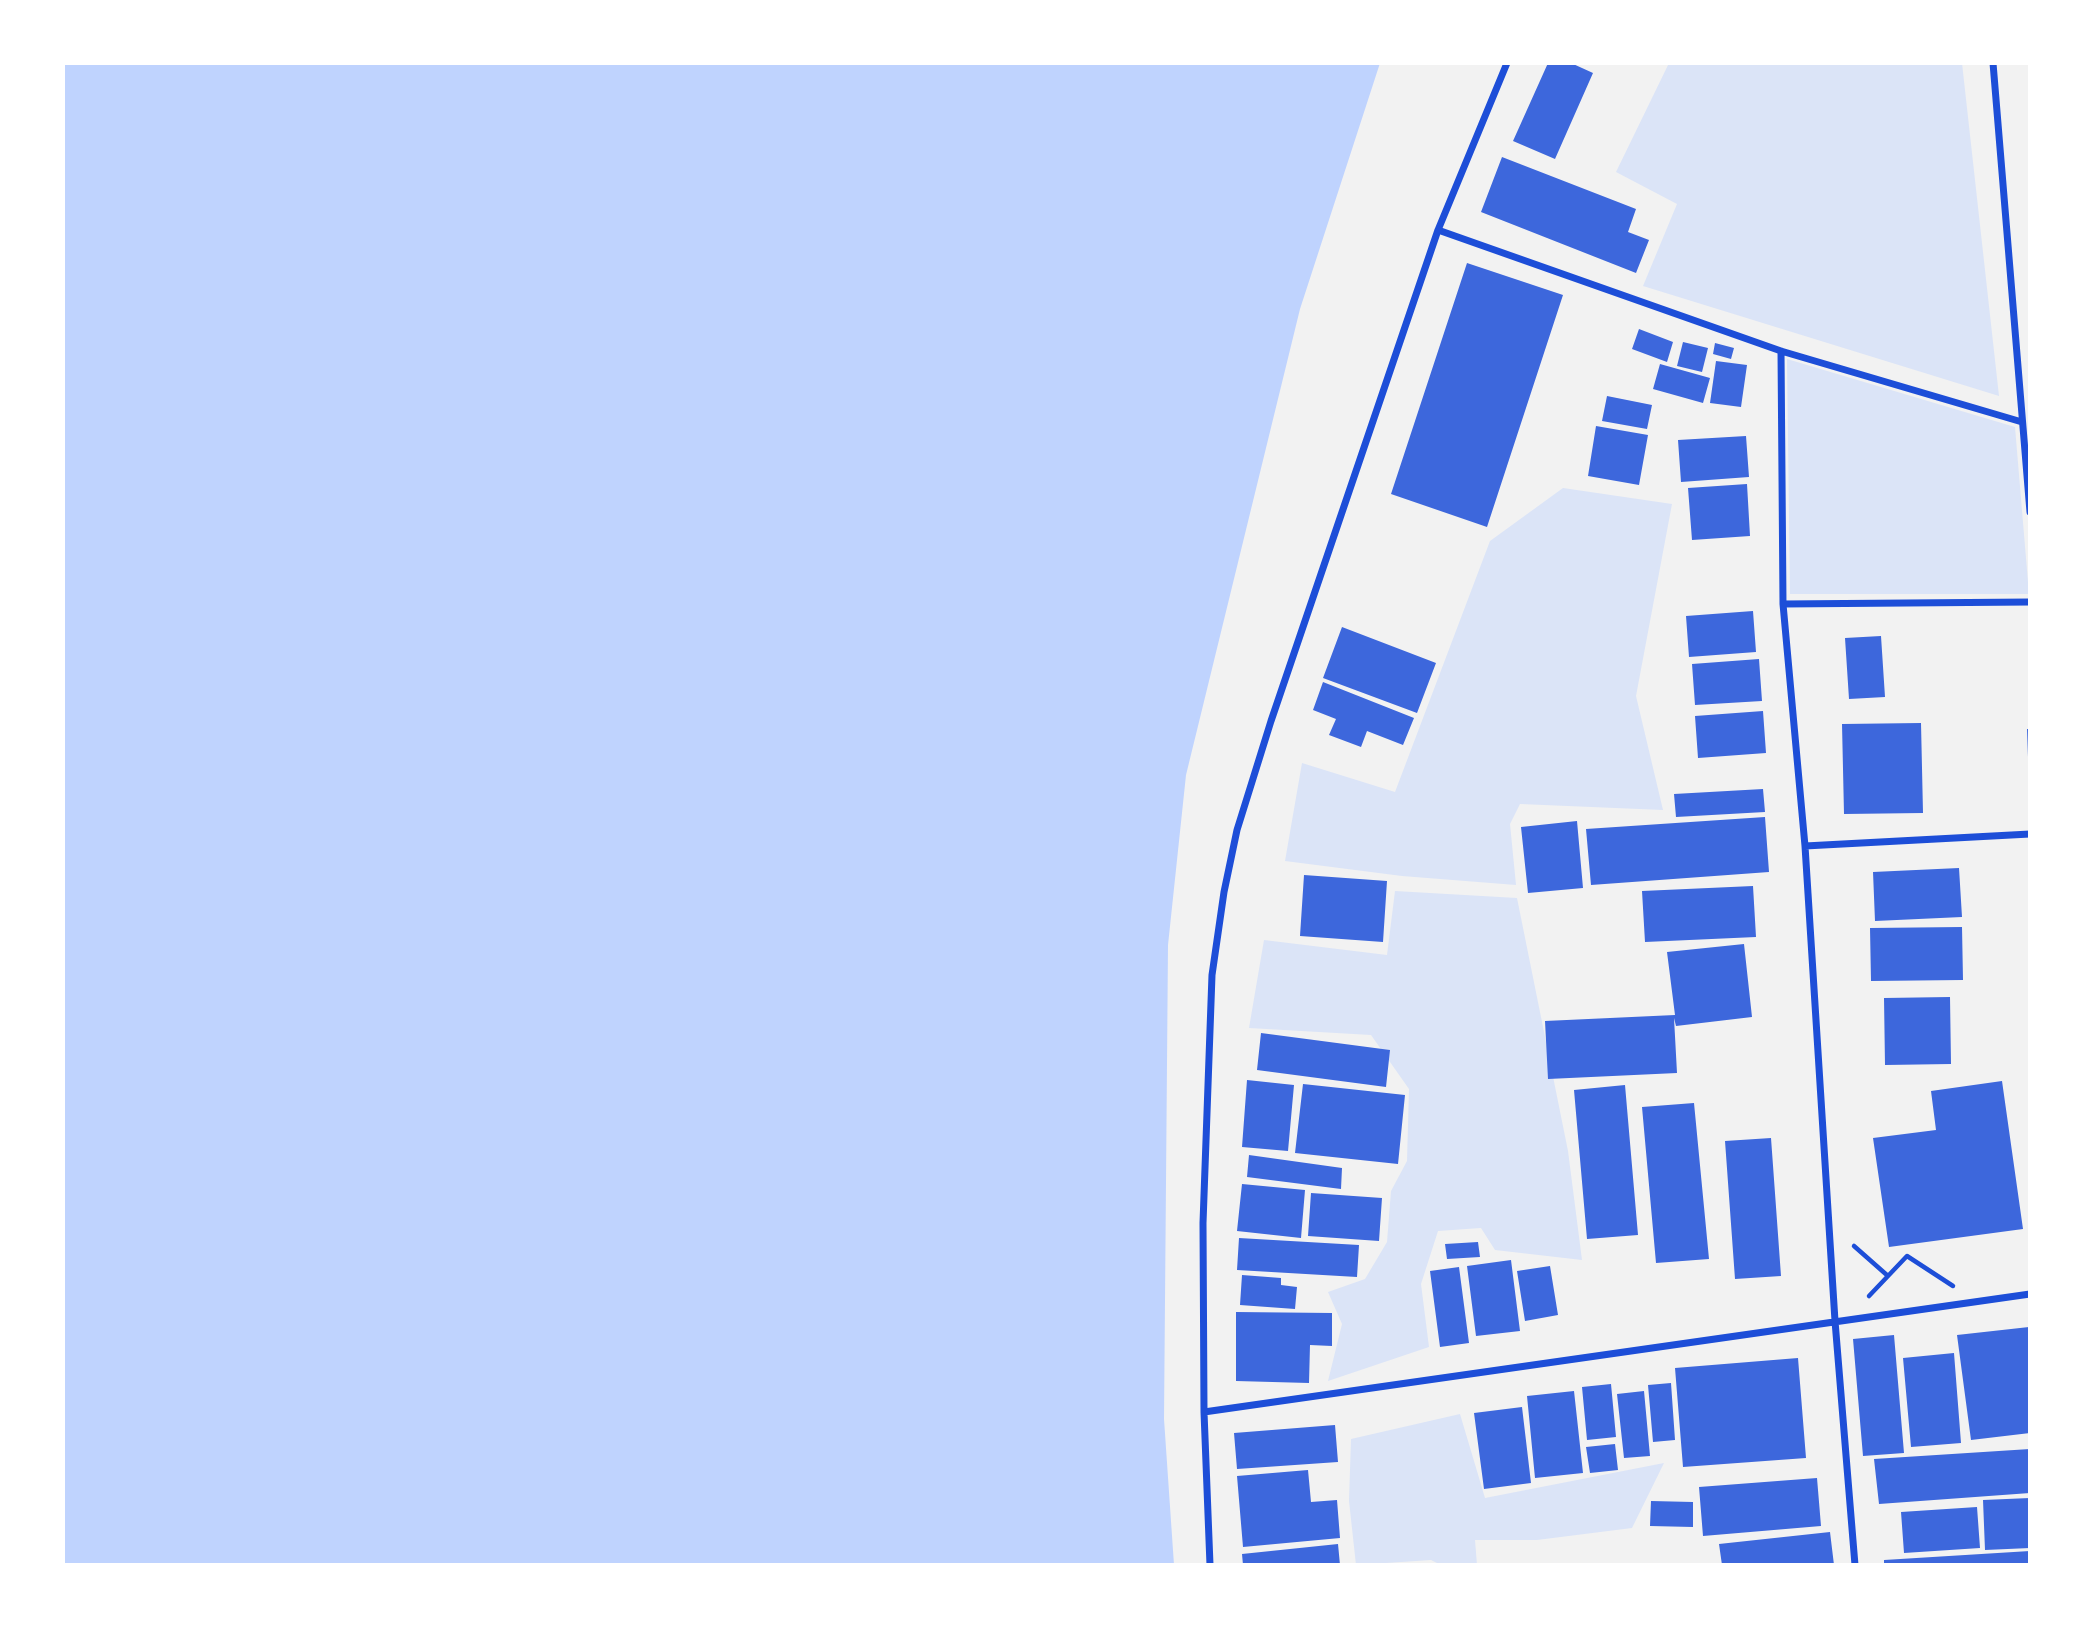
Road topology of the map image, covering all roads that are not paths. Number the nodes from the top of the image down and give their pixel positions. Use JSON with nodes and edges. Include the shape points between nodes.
{"nodes":[{"id":1,"x":1507,"y":63,"type":"edge"},
{"id":2,"x":1993,"y":63,"type":"edge"},
{"id":3,"x":1438,"y":230,"type":"junction"},
{"id":4,"x":1781,"y":351,"type":"junction"},
{"id":5,"x":2022,"y":422,"type":"junction"},
{"id":6,"x":2030,"y":512,"type":"edge"},
{"id":7,"x":2030,"y":602,"type":"edge"},
{"id":8,"x":1783,"y":604,"type":"junction"},
{"id":9,"x":2030,"y":834,"type":"edge"},
{"id":10,"x":1805,"y":846,"type":"junction"},
{"id":11,"x":2030,"y":1294,"type":"edge"},
{"id":12,"x":1835,"y":1321,"type":"junction"},
{"id":13,"x":1204,"y":1412,"type":"junction"},
{"id":14,"x":1210,"y":1565,"type":"edge"},
{"id":15,"x":1855,"y":1565,"type":"edge"}],
"edges":[{"from":1,"to":3,"type":"street"},
{"from":2,"to":5,"type":"street"},
{"from":3,"to":4,"type":"street"},
{"from":3,"to":13,"type":"street","via":[[1270,721],[1237,830],[1224,892],[1212,975],[1203,1223]]},
{"from":4,"to":5,"type":"street"},
{"from":4,"to":8,"type":"street"},
{"from":5,"to":6,"type":"street"},
{"from":7,"to":8,"type":"street"},
{"from":8,"to":10,"type":"street"},
{"from":9,"to":10,"type":"street"},
{"from":10,"to":12,"type":"street"},
{"from":11,"to":12,"type":"street"},
{"from":12,"to":13,"type":"street"},
{"from":12,"to":15,"type":"street"},
{"from":13,"to":14,"type":"street"}]}
